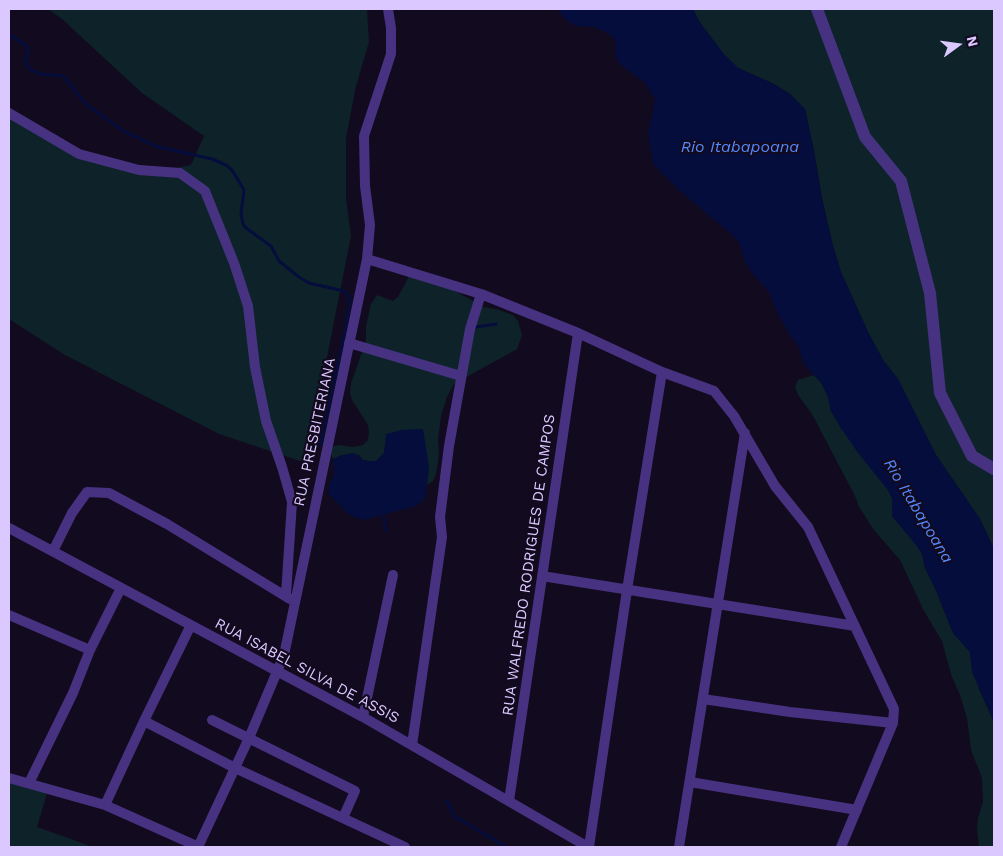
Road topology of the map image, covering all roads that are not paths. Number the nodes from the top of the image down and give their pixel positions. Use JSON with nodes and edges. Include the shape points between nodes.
{"nodes":[{"id":1,"x":388,"y":9,"type":"edge"},
{"id":2,"x":817,"y":9,"type":"edge"},
{"id":3,"x":9,"y":113,"type":"edge"},
{"id":4,"x":367,"y":259,"type":"junction"},
{"id":5,"x":481,"y":294,"type":"junction"},
{"id":6,"x":578,"y":333,"type":"junction"},
{"id":7,"x":349,"y":343,"type":"junction"},
{"id":8,"x":662,"y":372,"type":"junction"},
{"id":9,"x":461,"y":376,"type":"junction"},
{"id":10,"x":745,"y":433,"type":"junction"},
{"id":11,"x":994,"y":468,"type":"edge"},
{"id":12,"x":9,"y":528,"type":"edge"},
{"id":13,"x":53,"y":551,"type":"junction"},
{"id":14,"x":393,"y":575,"type":"dead end"},
{"id":15,"x":542,"y":576,"type":"junction"},
{"id":16,"x":121,"y":588,"type":"junction"},
{"id":17,"x":627,"y":590,"type":"junction"},
{"id":18,"x":286,"y":595,"type":"junction"},
{"id":19,"x":295,"y":602,"type":"junction"},
{"id":20,"x":717,"y":604,"type":"junction"},
{"id":21,"x":9,"y":615,"type":"edge"},
{"id":22,"x":191,"y":625,"type":"junction"},
{"id":23,"x":855,"y":626,"type":"junction"},
{"id":24,"x":90,"y":650,"type":"junction"},
{"id":25,"x":277,"y":672,"type":"junction"},
{"id":26,"x":702,"y":699,"type":"junction"},
{"id":27,"x":363,"y":717,"type":"junction"},
{"id":28,"x":212,"y":720,"type":"dead end"},
{"id":29,"x":144,"y":721,"type":"junction"},
{"id":30,"x":893,"y":723,"type":"junction"},
{"id":31,"x":249,"y":738,"type":"junction"},
{"id":32,"x":412,"y":745,"type":"junction"},
{"id":33,"x":235,"y":768,"type":"junction"},
{"id":34,"x":9,"y":778,"type":"edge"},
{"id":35,"x":690,"y":782,"type":"junction"},
{"id":36,"x":29,"y":783,"type":"junction"},
{"id":37,"x":509,"y":802,"type":"junction"},
{"id":38,"x":104,"y":805,"type":"junction"},
{"id":39,"x":856,"y":810,"type":"junction"},
{"id":40,"x":343,"y":818,"type":"junction"},
{"id":41,"x":199,"y":847,"type":"edge"},
{"id":42,"x":405,"y":847,"type":"edge"},
{"id":43,"x":589,"y":847,"type":"edge"},
{"id":44,"x":679,"y":847,"type":"edge"},
{"id":45,"x":841,"y":847,"type":"edge"}],
"edges":[{"from":1,"to":4,"type":"street","name":"RUA PRESBITERIANA","via":[[390,54],[364,136],[370,224]]},
{"from":2,"to":11,"type":"street","via":[[865,137],[901,182],[930,293],[940,393],[972,456]]},
{"from":3,"to":18,"type":"street","via":[[79,154],[139,170],[180,172],[205,191],[248,306],[255,367],[266,421],[292,502]]},
{"from":4,"to":5,"type":"street"},
{"from":4,"to":7,"type":"street","name":"RUA PRESBITERIANA"},
{"from":5,"to":6,"type":"street"},
{"from":5,"to":9,"type":"street"},
{"from":6,"to":8,"type":"street"},
{"from":6,"to":15,"type":"street","name":"RUA WALFREDO RODRIGUES DE CAMPOS"},
{"from":7,"to":9,"type":"street"},
{"from":7,"to":19,"type":"street","name":"RUA PRESBITERIANA"},
{"from":8,"to":10,"type":"street","via":[[714,391]]},
{"from":8,"to":17,"type":"street"},
{"from":9,"to":32,"type":"street","via":[[449,446],[440,517],[442,537]]},
{"from":10,"to":20,"type":"street"},
{"from":10,"to":23,"type":"street","via":[[775,486],[808,527]]},
{"from":12,"to":13,"type":"street","name":"RUA ISABEL SILVA DE ASSIS"},
{"from":13,"to":16,"type":"street","name":"RUA ISABEL SILVA DE ASSIS"},
{"from":13,"to":18,"type":"street","via":[[72,513],[87,492],[109,493]]},
{"from":14,"to":27,"type":"street"},
{"from":15,"to":17,"type":"street"},
{"from":15,"to":37,"type":"street","name":"RUA WALFREDO RODRIGUES DE CAMPOS"},
{"from":16,"to":22,"type":"street","name":"RUA ISABEL SILVA DE ASSIS"},
{"from":16,"to":24,"type":"street"},
{"from":17,"to":20,"type":"street"},
{"from":17,"to":43,"type":"street"},
{"from":18,"to":19,"type":"street"},
{"from":19,"to":25,"type":"street","name":"RUA PRESBITERIANA","via":[[284,655]]},
{"from":20,"to":23,"type":"street"},
{"from":20,"to":26,"type":"street"},
{"from":21,"to":24,"type":"street"},
{"from":22,"to":25,"type":"street","name":"RUA ISABEL SILVA DE ASSIS"},
{"from":22,"to":29,"type":"street"},
{"from":23,"to":30,"type":"street","via":[[894,709]]},
{"from":24,"to":36,"type":"street"},
{"from":25,"to":27,"type":"street","name":"RUA ISABEL SILVA DE ASSIS"},
{"from":25,"to":31,"type":"street","name":"RUA PRESBITERIANA"},
{"from":26,"to":30,"type":"street"},
{"from":26,"to":35,"type":"street"},
{"from":27,"to":32,"type":"street","name":"RUA ISABEL SILVA DE ASSIS"},
{"from":28,"to":31,"type":"street"},
{"from":29,"to":33,"type":"street"},
{"from":29,"to":38,"type":"street"},
{"from":30,"to":39,"type":"street"},
{"from":31,"to":33,"type":"street","name":"RUA PRESBITERIANA"},
{"from":31,"to":40,"type":"street","via":[[355,791]]},
{"from":32,"to":37,"type":"street","name":"RUA ISABEL SILVA DE ASSIS"},
{"from":33,"to":40,"type":"street"},
{"from":33,"to":41,"type":"street","name":"RUA PRESBITERIANA"},
{"from":34,"to":36,"type":"street"},
{"from":35,"to":39,"type":"street"},
{"from":35,"to":44,"type":"street"},
{"from":36,"to":38,"type":"street"},
{"from":37,"to":43,"type":"street","name":"RUA ISABEL SILVA DE ASSIS"},
{"from":38,"to":41,"type":"street"},
{"from":39,"to":45,"type":"street"},
{"from":40,"to":42,"type":"street"}]}
